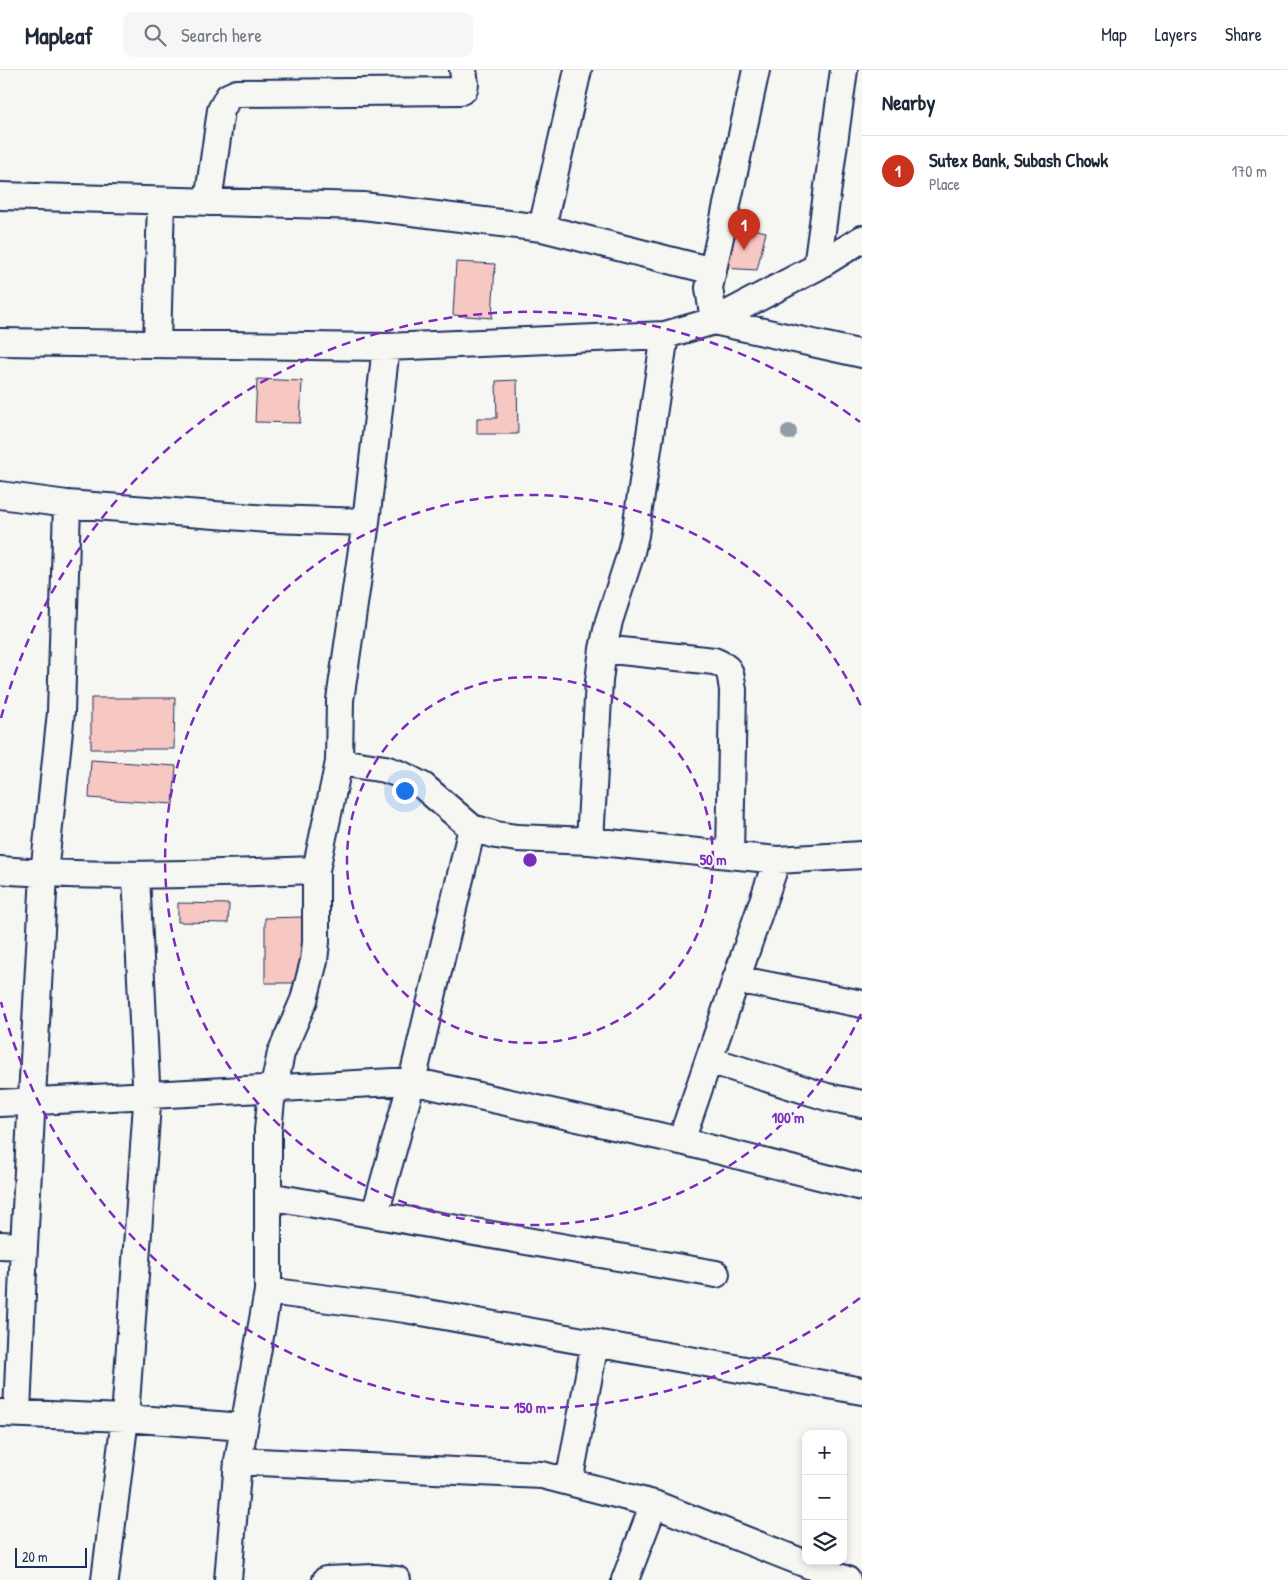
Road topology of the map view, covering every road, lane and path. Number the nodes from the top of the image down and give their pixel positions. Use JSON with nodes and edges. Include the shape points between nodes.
{"nodes":[{"id":1,"x":463,"y":70,"type":"edge"},
{"id":2,"x":578,"y":70,"type":"edge"},
{"id":3,"x":756,"y":70,"type":"edge"},
{"id":4,"x":844,"y":70,"type":"edge"},
{"id":5,"x":0,"y":196,"type":"edge"},
{"id":6,"x":162,"y":201,"type":"junction"},
{"id":7,"x":208,"y":202,"type":"junction"},
{"id":8,"x":542,"y":228,"type":"junction"},
{"id":9,"x":862,"y":239,"type":"edge"},
{"id":10,"x":817,"y":267,"type":"junction"},
{"id":11,"x":713,"y":271,"type":"junction"},
{"id":12,"x":714,"y":320,"type":"junction"},
{"id":13,"x":665,"y":335,"type":"junction"},
{"id":14,"x":0,"y":342,"type":"edge"},
{"id":15,"x":157,"y":344,"type":"junction"},
{"id":16,"x":386,"y":347,"type":"junction"},
{"id":17,"x":862,"y":354,"type":"edge"},
{"id":18,"x":0,"y":495,"type":"edge"},
{"id":19,"x":67,"y":504,"type":"junction"},
{"id":20,"x":366,"y":522,"type":"junction"},
{"id":21,"x":603,"y":649,"type":"junction"},
{"id":22,"x":339,"y":762,"type":"junction"},
{"id":23,"x":472,"y":828,"type":"junction"},
{"id":24,"x":590,"y":841,"type":"junction"},
{"id":25,"x":730,"y":855,"type":"junction"},
{"id":26,"x":862,"y":855,"type":"edge"},
{"id":27,"x":777,"y":860,"type":"junction"},
{"id":28,"x":0,"y":870,"type":"edge"},
{"id":29,"x":316,"y":870,"type":"junction"},
{"id":30,"x":44,"y":874,"type":"junction"},
{"id":31,"x":136,"y":875,"type":"junction"},
{"id":32,"x":736,"y":979,"type":"junction"},
{"id":33,"x":862,"y":1004,"type":"edge"},
{"id":34,"x":709,"y":1060,"type":"junction"},
{"id":35,"x":412,"y":1081,"type":"junction"},
{"id":36,"x":273,"y":1088,"type":"junction"},
{"id":37,"x":146,"y":1095,"type":"junction"},
{"id":38,"x":32,"y":1101,"type":"junction"},
{"id":39,"x":0,"y":1103,"type":"edge"},
{"id":40,"x":862,"y":1104,"type":"edge"},
{"id":41,"x":681,"y":1141,"type":"junction"},
{"id":42,"x":862,"y":1187,"type":"edge"},
{"id":43,"x":268,"y":1196,"type":"junction"},
{"id":44,"x":375,"y":1214,"type":"junction"},
{"id":45,"x":12,"y":1245,"type":"edge"},
{"id":46,"x":716,"y":1274,"type":"dead end"},
{"id":47,"x":268,"y":1291,"type":"junction"},
{"id":48,"x":595,"y":1343,"type":"junction"},
{"id":49,"x":862,"y":1391,"type":"edge"},
{"id":50,"x":8,"y":1413,"type":"edge"},
{"id":51,"x":125,"y":1418,"type":"junction"},
{"id":52,"x":244,"y":1427,"type":"junction"},
{"id":53,"x":238,"y":1461,"type":"junction"},
{"id":54,"x":569,"y":1482,"type":"junction"},
{"id":55,"x":654,"y":1504,"type":"junction"},
{"id":56,"x":105,"y":1580,"type":"edge"},
{"id":57,"x":228,"y":1580,"type":"edge"},
{"id":58,"x":326,"y":1580,"type":"edge"},
{"id":59,"x":397,"y":1580,"type":"edge"},
{"id":60,"x":625,"y":1580,"type":"edge"},
{"id":61,"x":847,"y":1580,"type":"edge"}],
"edges":[{"from":1,"to":7,"type":"street","via":[[465,84],[461,91],[236,93],[228,97],[221,110]]},
{"from":2,"to":8,"type":"street"},
{"from":3,"to":11,"type":"street"},
{"from":4,"to":10,"type":"street"},
{"from":5,"to":6,"type":"street"},
{"from":6,"to":7,"type":"street"},
{"from":6,"to":15,"type":"street"},
{"from":7,"to":8,"type":"street","via":[[363,206]]},
{"from":8,"to":11,"type":"street"},
{"from":9,"to":10,"type":"street"},
{"from":10,"to":12,"type":"street"},
{"from":11,"to":12,"type":"street","via":[[710,288]]},
{"from":12,"to":13,"type":"street"},
{"from":12,"to":17,"type":"street"},
{"from":13,"to":16,"type":"street"},
{"from":13,"to":21,"type":"street","via":[[635,534]]},
{"from":14,"to":15,"type":"street"},
{"from":15,"to":16,"type":"street"},
{"from":16,"to":20,"type":"street"},
{"from":18,"to":19,"type":"street"},
{"from":19,"to":20,"type":"street","via":[[269,519]]},
{"from":19,"to":30,"type":"street","via":[[62,712]]},
{"from":20,"to":22,"type":"street","via":[[340,700]]},
{"from":21,"to":24,"type":"street"},
{"from":21,"to":25,"type":"street","via":[[714,661],[725,665],[730,672],[733,690]]},
{"from":22,"to":23,"type":"street","via":[[402,775],[423,786]]},
{"from":22,"to":29,"type":"street"},
{"from":23,"to":24,"type":"street","via":[[517,838]]},
{"from":23,"to":35,"type":"street"},
{"from":24,"to":25,"type":"street"},
{"from":25,"to":27,"type":"street"},
{"from":26,"to":27,"type":"street"},
{"from":27,"to":32,"type":"street"},
{"from":28,"to":30,"type":"street"},
{"from":29,"to":31,"type":"street"},
{"from":29,"to":36,"type":"street","via":[[316,942],[312,970],[304,1000],[281,1052]]},
{"from":30,"to":31,"type":"street"},
{"from":30,"to":38,"type":"street"},
{"from":31,"to":37,"type":"street"},
{"from":32,"to":33,"type":"street"},
{"from":32,"to":34,"type":"street"},
{"from":34,"to":40,"type":"street","via":[[827,1097]]},
{"from":34,"to":41,"type":"street"},
{"from":35,"to":36,"type":"street"},
{"from":35,"to":41,"type":"street"},
{"from":35,"to":44,"type":"street"},
{"from":36,"to":37,"type":"street"},
{"from":36,"to":43,"type":"street","via":[[268,1130]]},
{"from":37,"to":38,"type":"street"},
{"from":37,"to":51,"type":"street"},
{"from":38,"to":39,"type":"street"},
{"from":38,"to":45,"type":"street"},
{"from":41,"to":42,"type":"street"},
{"from":43,"to":44,"type":"street"},
{"from":43,"to":47,"type":"street"},
{"from":44,"to":46,"type":"street"},
{"from":45,"to":50,"type":"street"},
{"from":47,"to":48,"type":"street","via":[[405,1309]]},
{"from":47,"to":52,"type":"street"},
{"from":48,"to":49,"type":"street"},
{"from":48,"to":54,"type":"street"},
{"from":50,"to":51,"type":"street"},
{"from":51,"to":52,"type":"street"},
{"from":51,"to":56,"type":"street"},
{"from":52,"to":53,"type":"street"},
{"from":53,"to":54,"type":"street","via":[[542,1475]]},
{"from":53,"to":57,"type":"street"},
{"from":54,"to":55,"type":"street"},
{"from":55,"to":60,"type":"street"},
{"from":55,"to":61,"type":"street"},
{"from":58,"to":59,"type":"street"}]}
